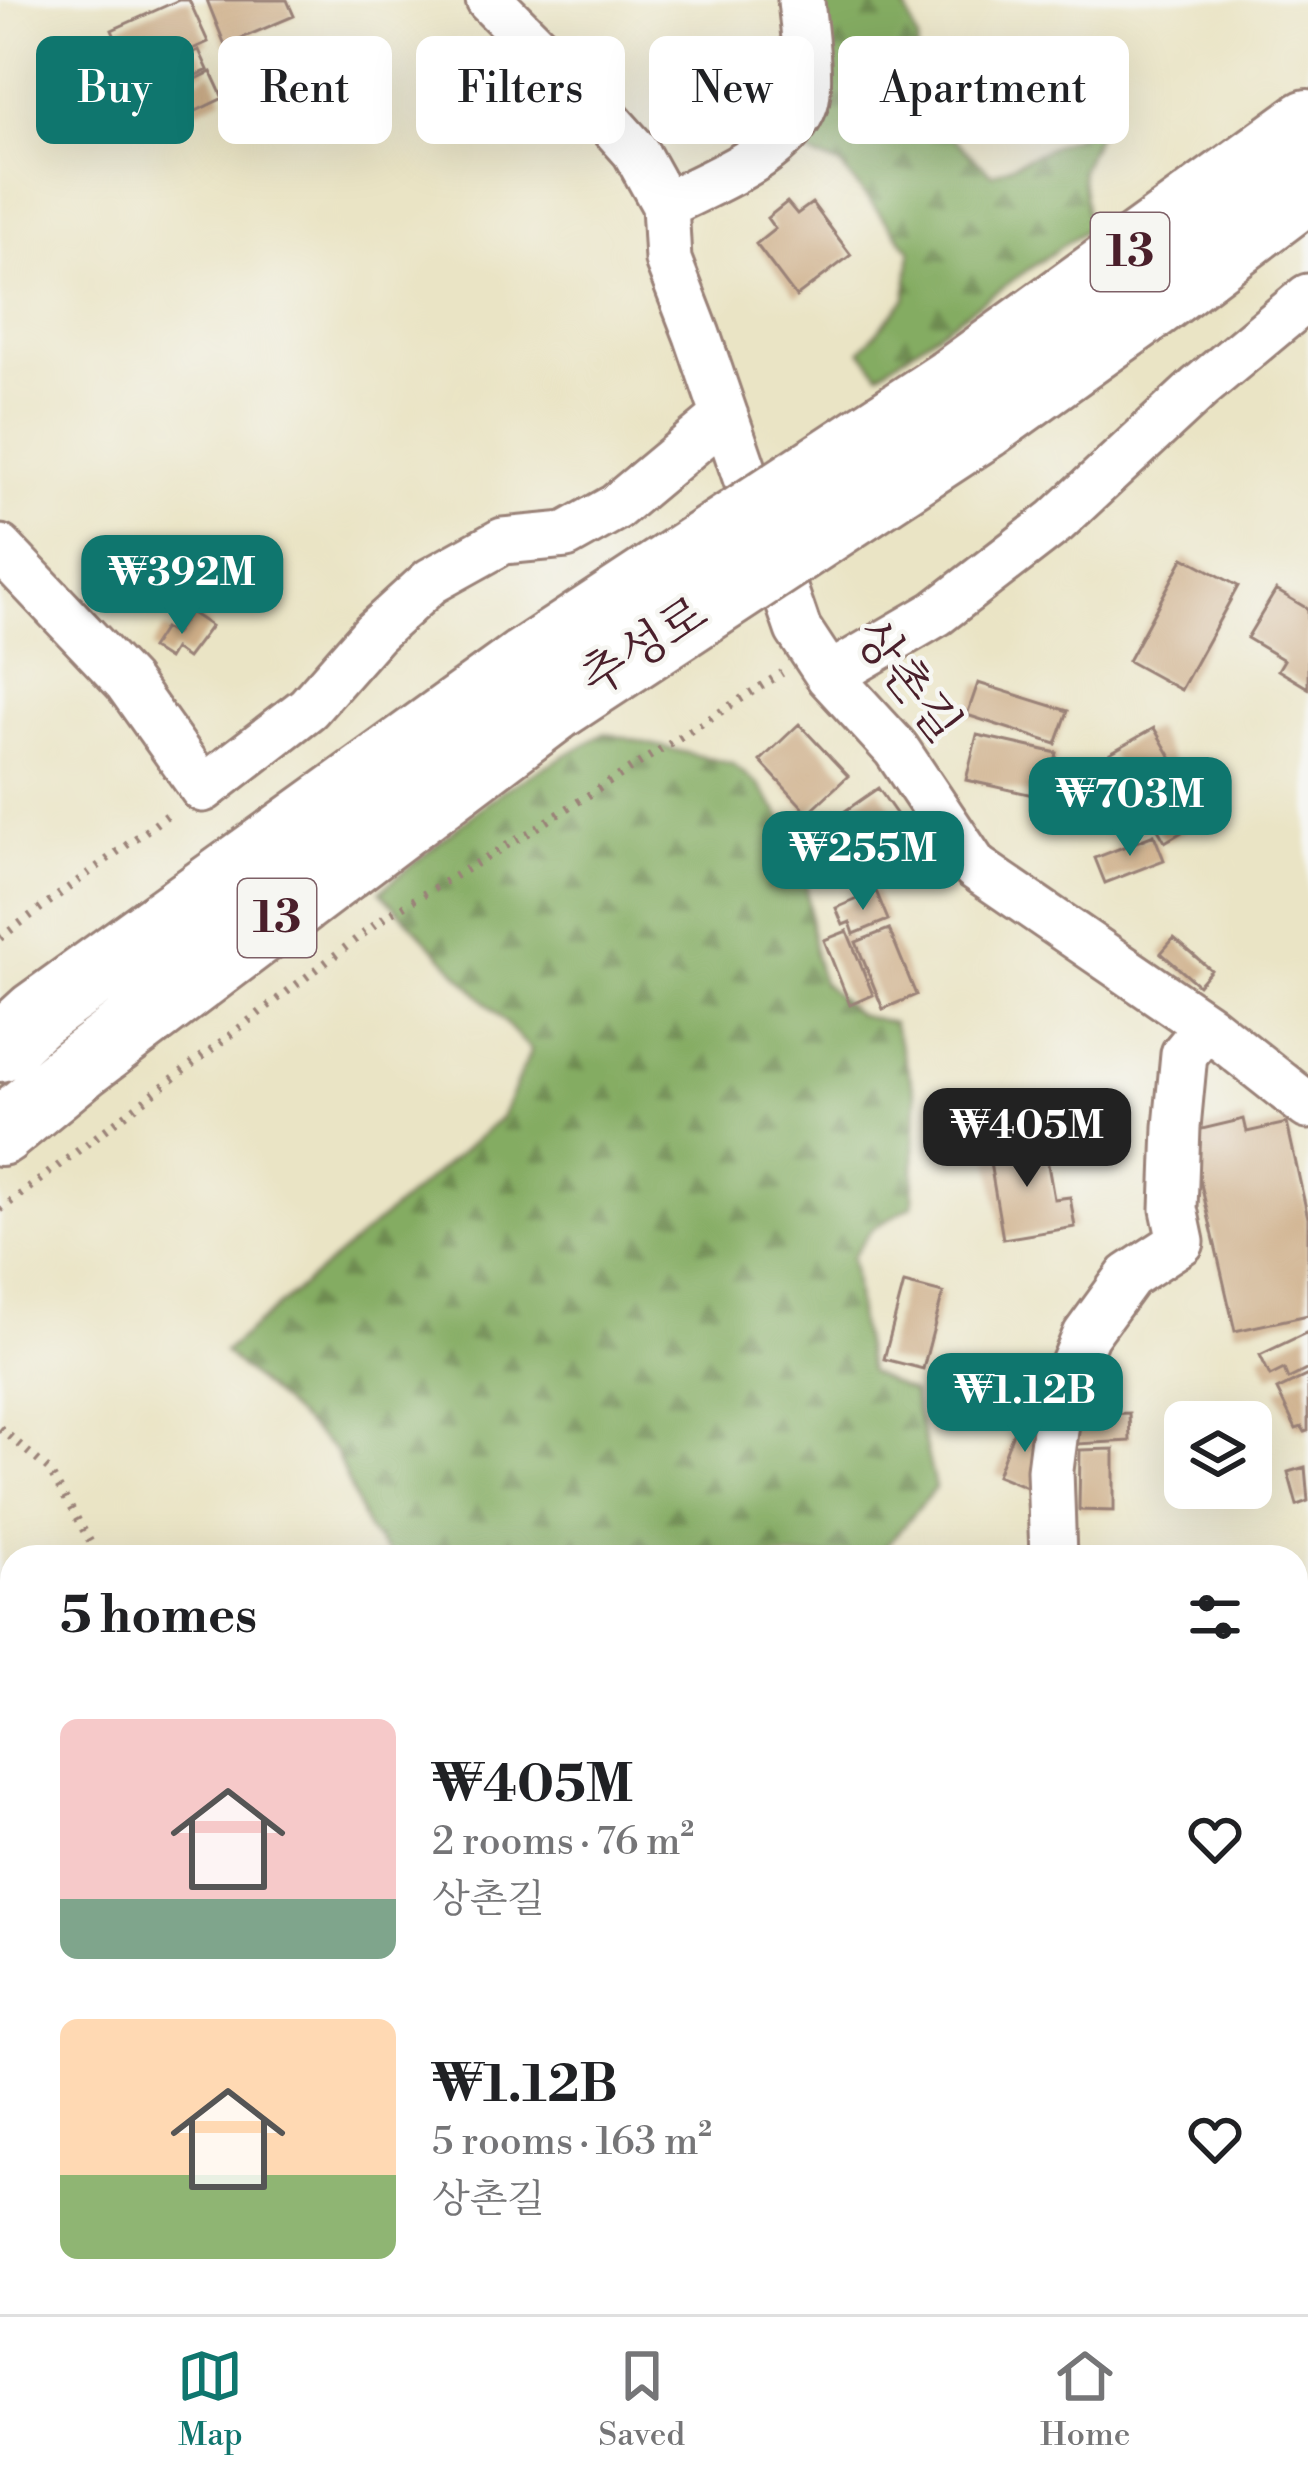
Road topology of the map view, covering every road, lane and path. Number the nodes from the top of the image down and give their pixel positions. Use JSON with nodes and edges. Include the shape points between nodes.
{"nodes":[{"id":1,"x":489,"y":0,"type":"edge"},
{"id":2,"x":801,"y":0,"type":"edge"},
{"id":3,"x":1308,"y":123,"type":"edge"},
{"id":4,"x":1308,"y":188,"type":"edge"},
{"id":5,"x":665,"y":205,"type":"junction"},
{"id":6,"x":1308,"y":297,"type":"edge"},
{"id":7,"x":968,"y":404,"type":"junction"},
{"id":8,"x":724,"y":416,"type":"junction"},
{"id":9,"x":0,"y":548,"type":"edge"},
{"id":10,"x":813,"y":653,"type":"junction"},
{"id":11,"x":540,"y":685,"type":"junction"},
{"id":12,"x":203,"y":789,"type":"junction"},
{"id":13,"x":0,"y":938,"type":"edge"},
{"id":14,"x":1207,"y":1026,"type":"junction"},
{"id":15,"x":0,"y":1048,"type":"edge"},
{"id":16,"x":1308,"y":1106,"type":"edge"},
{"id":17,"x":0,"y":1132,"type":"edge"},
{"id":18,"x":0,"y":1210,"type":"edge"},
{"id":19,"x":0,"y":1428,"type":"edge"},
{"id":20,"x":93,"y":1545,"type":"edge"},
{"id":21,"x":1053,"y":1545,"type":"edge"}],
"edges":[{"from":1,"to":5,"type":"street","via":[[635,151]]},
{"from":2,"to":5,"type":"street","via":[[806,101],[787,133],[769,151]]},
{"from":3,"to":7,"type":"main road","name":"추성로","number":"13"},
{"from":4,"to":7,"type":"main road","name":"추성로","number":"13","via":[[1157,302]]},
{"from":5,"to":8,"type":"street","via":[[668,260]]},
{"from":6,"to":10,"type":"street","via":[[1056,521],[937,613]]},
{"from":7,"to":11,"type":"main road","name":"추성로","number":"13","bridge":true},
{"from":8,"to":10,"type":"street"},
{"from":8,"to":12,"type":"street","via":[[616,506],[566,535],[503,541],[430,580],[308,708]]},
{"from":9,"to":12,"type":"street","via":[[127,682]]},
{"from":10,"to":14,"type":"street","name":"상촌길","via":[[896,749],[975,867]]},
{"from":10,"to":18,"type":"path","via":[[388,915]]},
{"from":11,"to":15,"type":"main road","name":"추성로","number":"13","via":[[36,1015]]},
{"from":11,"to":17,"type":"main road","name":"추성로","number":"13"},
{"from":12,"to":13,"type":"path"},
{"from":14,"to":16,"type":"street","name":"상촌길"},
{"from":14,"to":21,"type":"street","via":[[1184,1054],[1174,1209],[1181,1242],[1129,1276],[1086,1335],[1059,1399]]},
{"from":19,"to":20,"type":"path","via":[[49,1470]]}]}
